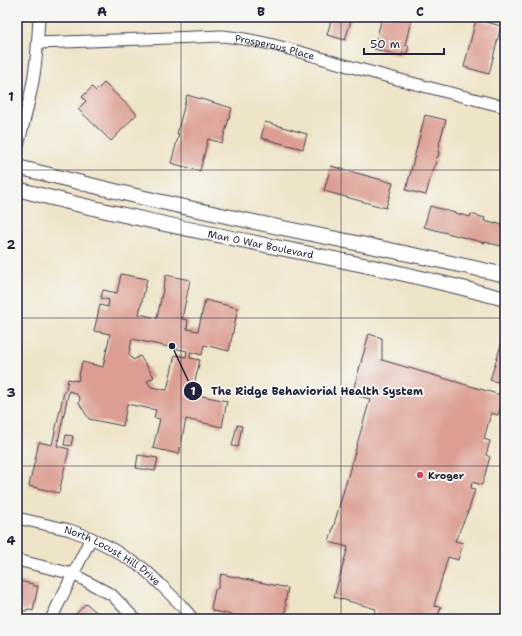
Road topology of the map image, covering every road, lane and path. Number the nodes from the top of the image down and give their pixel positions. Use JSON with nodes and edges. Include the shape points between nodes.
{"nodes":[{"id":1,"x":39,"y":17,"type":"edge"},
{"id":2,"x":38,"y":42,"type":"junction"},
{"id":3,"x":505,"y":107,"type":"edge"},
{"id":4,"x":17,"y":150,"type":"edge"},
{"id":5,"x":17,"y":167,"type":"edge"},
{"id":6,"x":17,"y":189,"type":"edge"},
{"id":7,"x":505,"y":275,"type":"edge"},
{"id":8,"x":505,"y":299,"type":"edge"},
{"id":9,"x":17,"y":518,"type":"edge"},
{"id":10,"x":91,"y":538,"type":"junction"},
{"id":11,"x":17,"y":560,"type":"edge"},
{"id":12,"x":73,"y":574,"type":"junction"},
{"id":13,"x":51,"y":619,"type":"edge"},
{"id":14,"x":135,"y":619,"type":"edge"},
{"id":15,"x":193,"y":619,"type":"edge"}],
"edges":[{"from":1,"to":2,"type":"street"},
{"from":2,"to":3,"type":"street","name":"Prosperous Place","via":[[222,36],[240,38]]},
{"from":2,"to":4,"type":"street","via":[[32,87]]},
{"from":5,"to":7,"type":"main road","name":"Man O War Boulevard","via":[[201,211]]},
{"from":6,"to":8,"type":"main road","name":"Man O War Boulevard"},
{"from":9,"to":10,"type":"street","name":"North Locust Hill Drive","via":[[70,530]]},
{"from":10,"to":12,"type":"street"},
{"from":10,"to":15,"type":"street","name":"North Locust Hill Drive","via":[[143,568]]},
{"from":11,"to":12,"type":"street"},
{"from":12,"to":13,"type":"street"},
{"from":12,"to":14,"type":"street","via":[[112,595]]}]}
